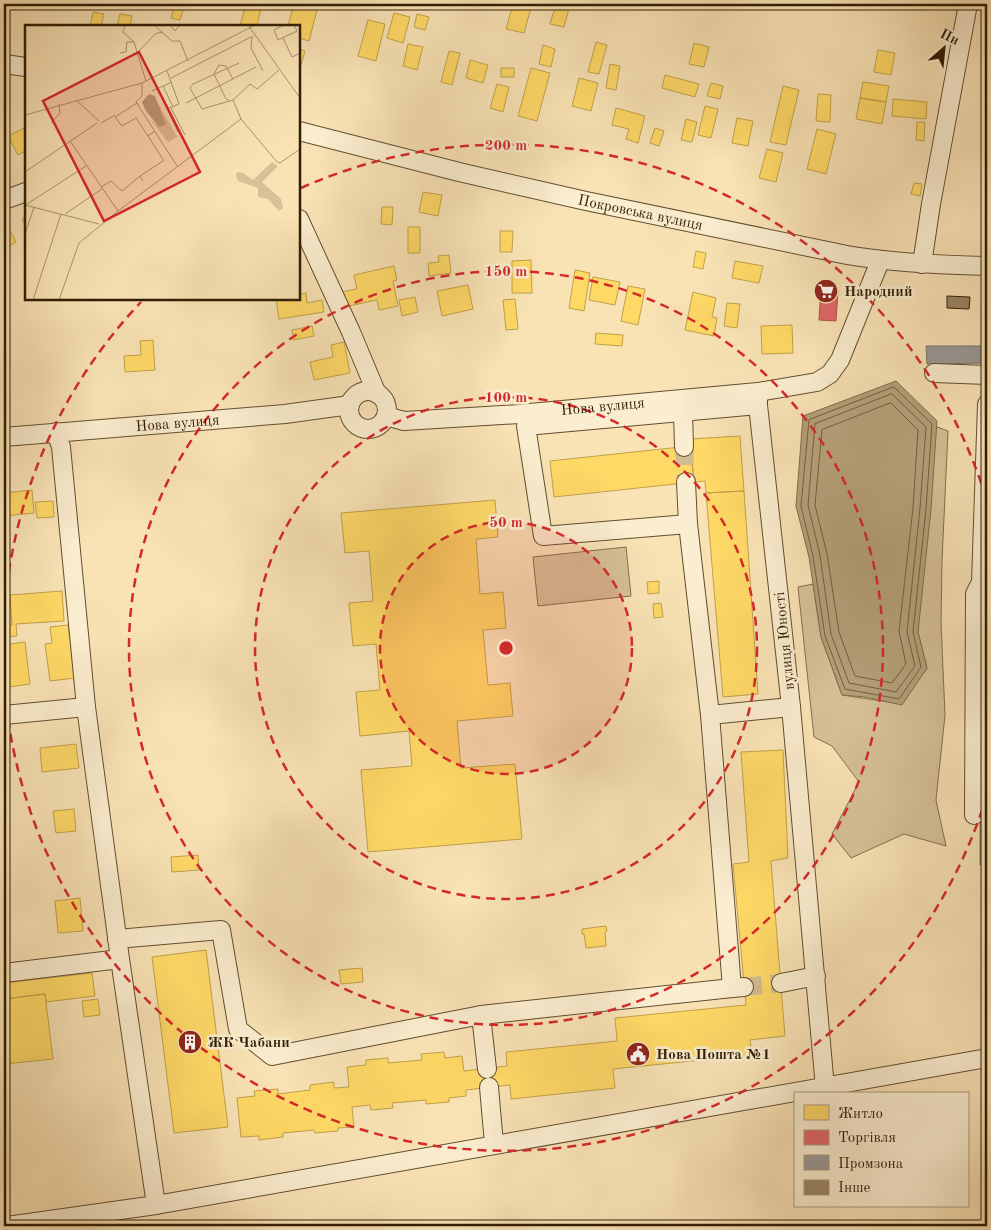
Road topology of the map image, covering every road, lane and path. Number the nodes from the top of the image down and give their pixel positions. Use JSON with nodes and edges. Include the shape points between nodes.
{"nodes":[{"id":1,"x":968,"y":4,"type":"edge"},
{"id":2,"x":4,"y":64,"type":"edge"},
{"id":3,"x":25,"y":67,"type":"edge"},
{"id":4,"x":300,"y":131,"type":"edge"},
{"id":5,"x":25,"y":192,"type":"edge"},
{"id":6,"x":4,"y":200,"type":"edge"},
{"id":7,"x":300,"y":221,"type":"edge"},
{"id":8,"x":880,"y":261,"type":"junction"},
{"id":9,"x":922,"y":264,"type":"junction"},
{"id":10,"x":987,"y":266,"type":"edge"},
{"id":11,"x":934,"y":373,"type":"dead end"},
{"id":12,"x":987,"y":374,"type":"edge"},
{"id":13,"x":377,"y":394,"type":"junction"},
{"id":14,"x":758,"y":399,"type":"junction"},
{"id":15,"x":987,"y":404,"type":"edge"},
{"id":16,"x":350,"y":405,"type":"junction"},
{"id":17,"x":683,"y":412,"type":"junction"},
{"id":18,"x":386,"y":416,"type":"junction"},
{"id":19,"x":56,"y":432,"type":"junction"},
{"id":20,"x":4,"y":437,"type":"edge"},
{"id":21,"x":684,"y":447,"type":"tunnel mouth"},
{"id":22,"x":686,"y":482,"type":"tunnel mouth"},
{"id":23,"x":688,"y":524,"type":"junction"},
{"id":24,"x":984,"y":583,"type":"edge"},
{"id":25,"x":86,"y":707,"type":"junction"},
{"id":26,"x":791,"y":707,"type":"junction"},
{"id":27,"x":4,"y":715,"type":"edge"},
{"id":28,"x":710,"y":715,"type":"junction"},
{"id":29,"x":974,"y":815,"type":"dead end"},
{"id":30,"x":117,"y":938,"type":"junction"},
{"id":31,"x":120,"y":959,"type":"junction"},
{"id":32,"x":4,"y":973,"type":"edge"},
{"id":33,"x":816,"y":976,"type":"junction"},
{"id":34,"x":781,"y":983,"type":"tunnel mouth"},
{"id":35,"x":481,"y":1015,"type":"junction"},
{"id":36,"x":987,"y":1058,"type":"edge"},
{"id":37,"x":487,"y":1069,"type":"dead end"},
{"id":38,"x":489,"y":1087,"type":"dead end"},
{"id":39,"x":825,"y":1088,"type":"junction"},
{"id":40,"x":801,"y":1092,"type":"edge"},
{"id":41,"x":794,"y":1093,"type":"edge"},
{"id":42,"x":494,"y":1144,"type":"junction"},
{"id":43,"x":156,"y":1205,"type":"junction"},
{"id":44,"x":7,"y":1226,"type":"edge"}],
"edges":[{"from":1,"to":9,"type":"street"},
{"from":2,"to":3,"type":"street"},
{"from":4,"to":8,"type":"street","name":"Покровська вулиця","via":[[586,202]]},
{"from":5,"to":6,"type":"street"},
{"from":7,"to":13,"type":"street"},
{"from":8,"to":9,"type":"street","name":"Покровська вулиця"},
{"from":8,"to":14,"type":"street","via":[[840,360],[830,374],[817,382]]},
{"from":9,"to":10,"type":"street","name":"Покровська вулиця"},
{"from":11,"to":12,"type":"street"},
{"from":13,"to":16,"type":"street","via":[[364,392]]},
{"from":13,"to":18,"type":"street","via":[[386,403]]},
{"from":14,"to":17,"type":"street"},
{"from":14,"to":18,"type":"street","name":"Нова вулиця","via":[[432,420],[404,421]]},
{"from":14,"to":26,"type":"street","name":"вулиця Юності"},
{"from":15,"to":24,"type":"street"},
{"from":16,"to":18,"type":"street","via":[[350,418],[359,427],[372,429]]},
{"from":16,"to":19,"type":"street","name":"Нова вулиця","via":[[285,414]]},
{"from":17,"to":21,"type":"street"},
{"from":17,"to":23,"type":"street","via":[[526,426],[543,536]]},
{"from":19,"to":20,"type":"street","name":"Нова вулиця"},
{"from":19,"to":25,"type":"street","via":[[61,447]]},
{"from":22,"to":23,"type":"street"},
{"from":23,"to":28,"type":"street"},
{"from":24,"to":29,"type":"street","via":[[975,594]]},
{"from":25,"to":27,"type":"street"},
{"from":25,"to":30,"type":"street"},
{"from":26,"to":28,"type":"street"},
{"from":26,"to":33,"type":"street","name":"вулиця Юності"},
{"from":28,"to":35,"type":"street","via":[[738,988]]},
{"from":30,"to":31,"type":"street"},
{"from":30,"to":35,"type":"street","via":[[221,930],[238,1030],[272,1056]]},
{"from":31,"to":32,"type":"street"},
{"from":31,"to":43,"type":"street"},
{"from":33,"to":34,"type":"street"},
{"from":33,"to":39,"type":"street","name":"вулиця Юності"},
{"from":35,"to":37,"type":"street"},
{"from":36,"to":39,"type":"street"},
{"from":38,"to":42,"type":"street"},
{"from":39,"to":40,"type":"street"},
{"from":41,"to":42,"type":"street"},
{"from":42,"to":43,"type":"street"},
{"from":43,"to":44,"type":"street"}]}
